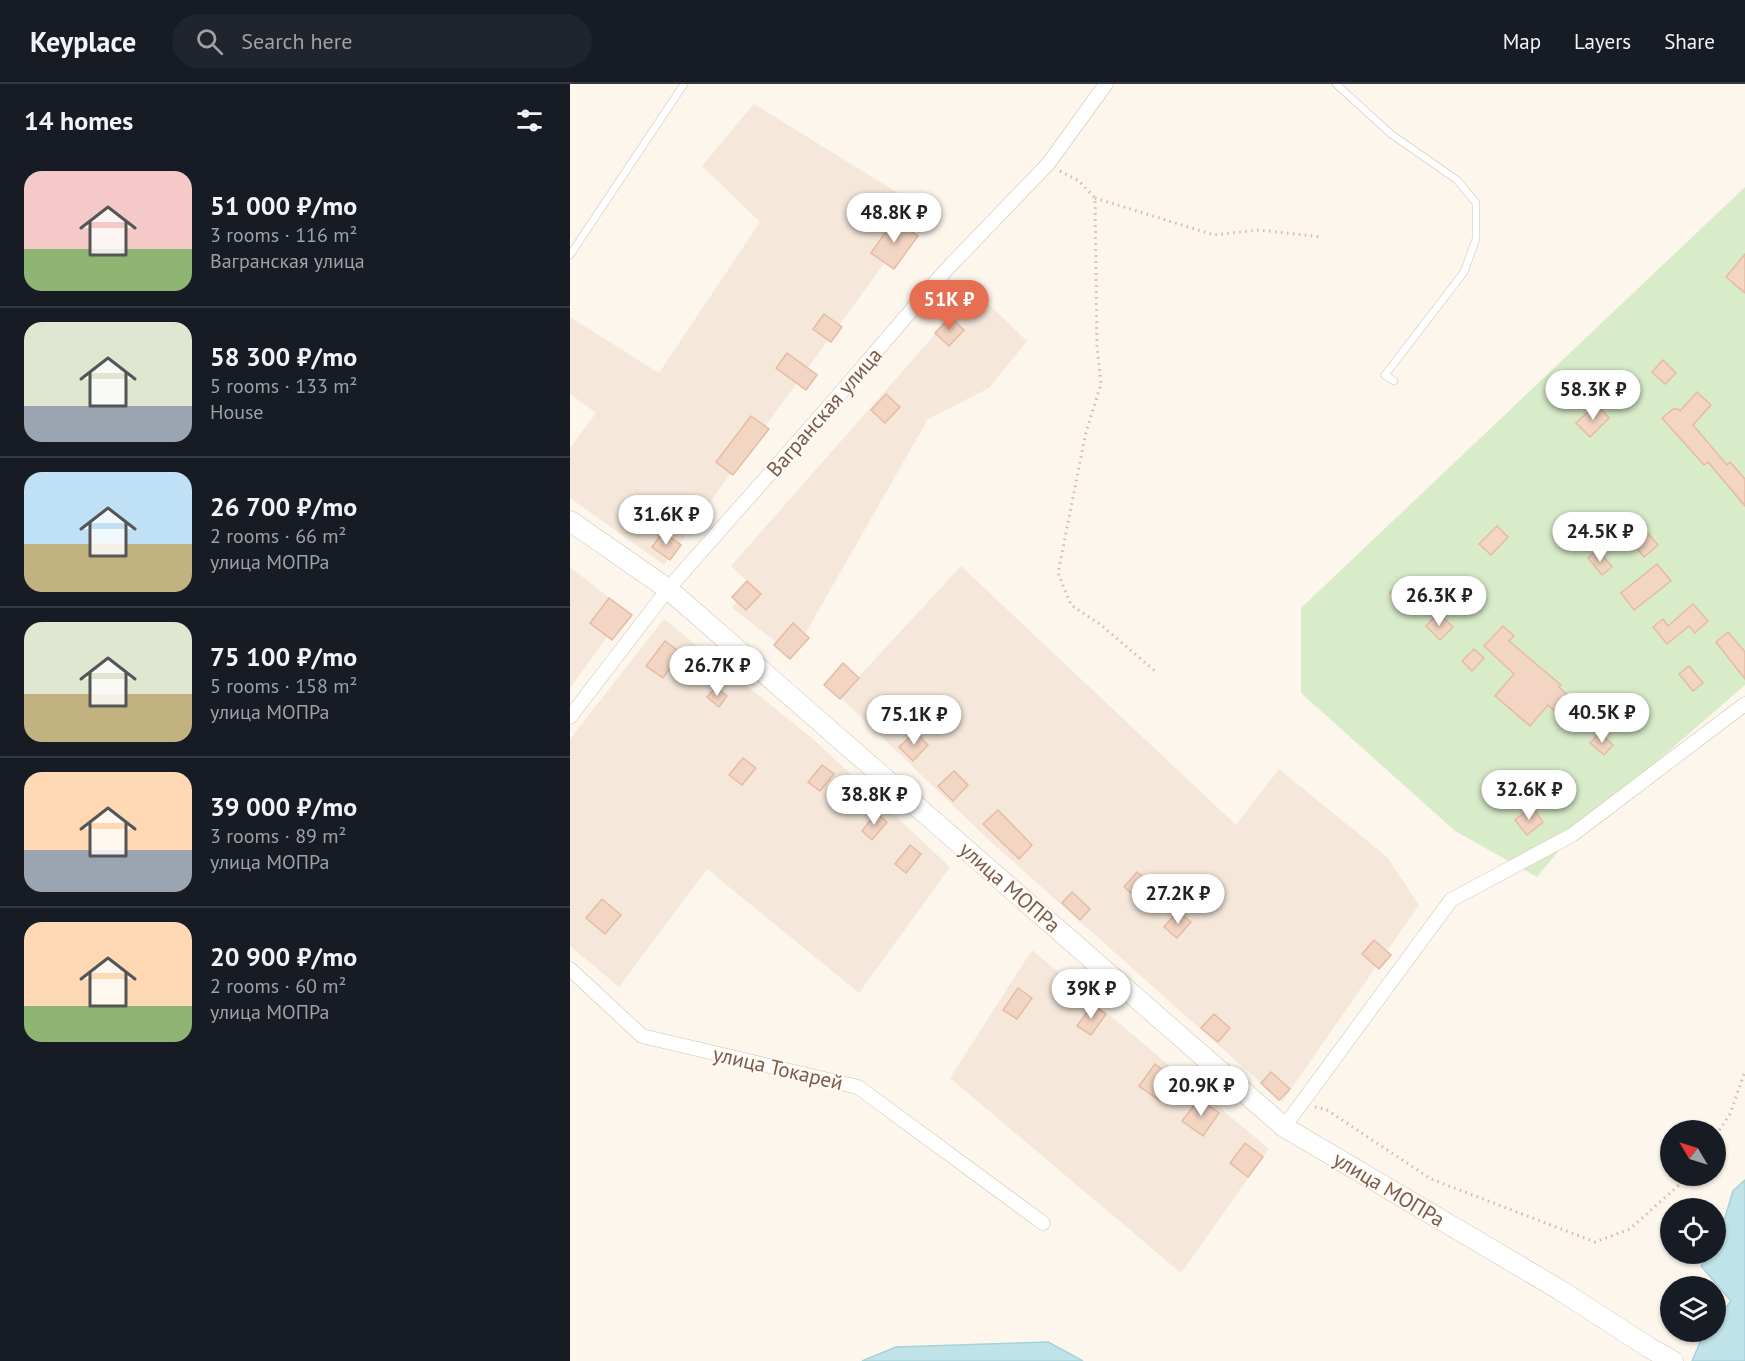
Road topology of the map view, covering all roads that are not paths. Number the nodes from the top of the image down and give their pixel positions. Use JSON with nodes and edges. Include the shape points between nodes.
{"nodes":[{"id":1,"x":684,"y":84,"type":"edge"},
{"id":2,"x":1106,"y":84,"type":"edge"},
{"id":3,"x":1336,"y":84,"type":"edge"},
{"id":4,"x":570,"y":255,"type":"edge"},
{"id":5,"x":1394,"y":381,"type":"dead end"},
{"id":6,"x":570,"y":521,"type":"edge"},
{"id":7,"x":668,"y":589,"type":"junction"},
{"id":8,"x":1745,"y":704,"type":"edge"},
{"id":9,"x":570,"y":717,"type":"edge"},
{"id":10,"x":570,"y":969,"type":"edge"},
{"id":11,"x":1284,"y":1127,"type":"junction"},
{"id":12,"x":1043,"y":1223,"type":"dead end"},
{"id":13,"x":1673,"y":1361,"type":"edge"}],
"edges":[{"from":1,"to":4,"type":"lane"},
{"from":2,"to":7,"type":"street","name":"Вагранская улица","via":[[1048,164],[945,271]]},
{"from":3,"to":5,"type":"lane","via":[[1391,134],[1457,180],[1476,203],[1476,239],[1464,272],[1385,375]]},
{"from":6,"to":7,"type":"main road","name":"улица МОПРа"},
{"from":7,"to":9,"type":"street","name":"Вагранская улица"},
{"from":7,"to":11,"type":"main road","name":"улица МОПРа"},
{"from":8,"to":11,"type":"street","via":[[1572,835],[1451,900]]},
{"from":10,"to":12,"type":"street","name":"улица Токарей","via":[[642,1036],[858,1087]]},
{"from":11,"to":13,"type":"main road","name":"улица МОПРа"}]}
